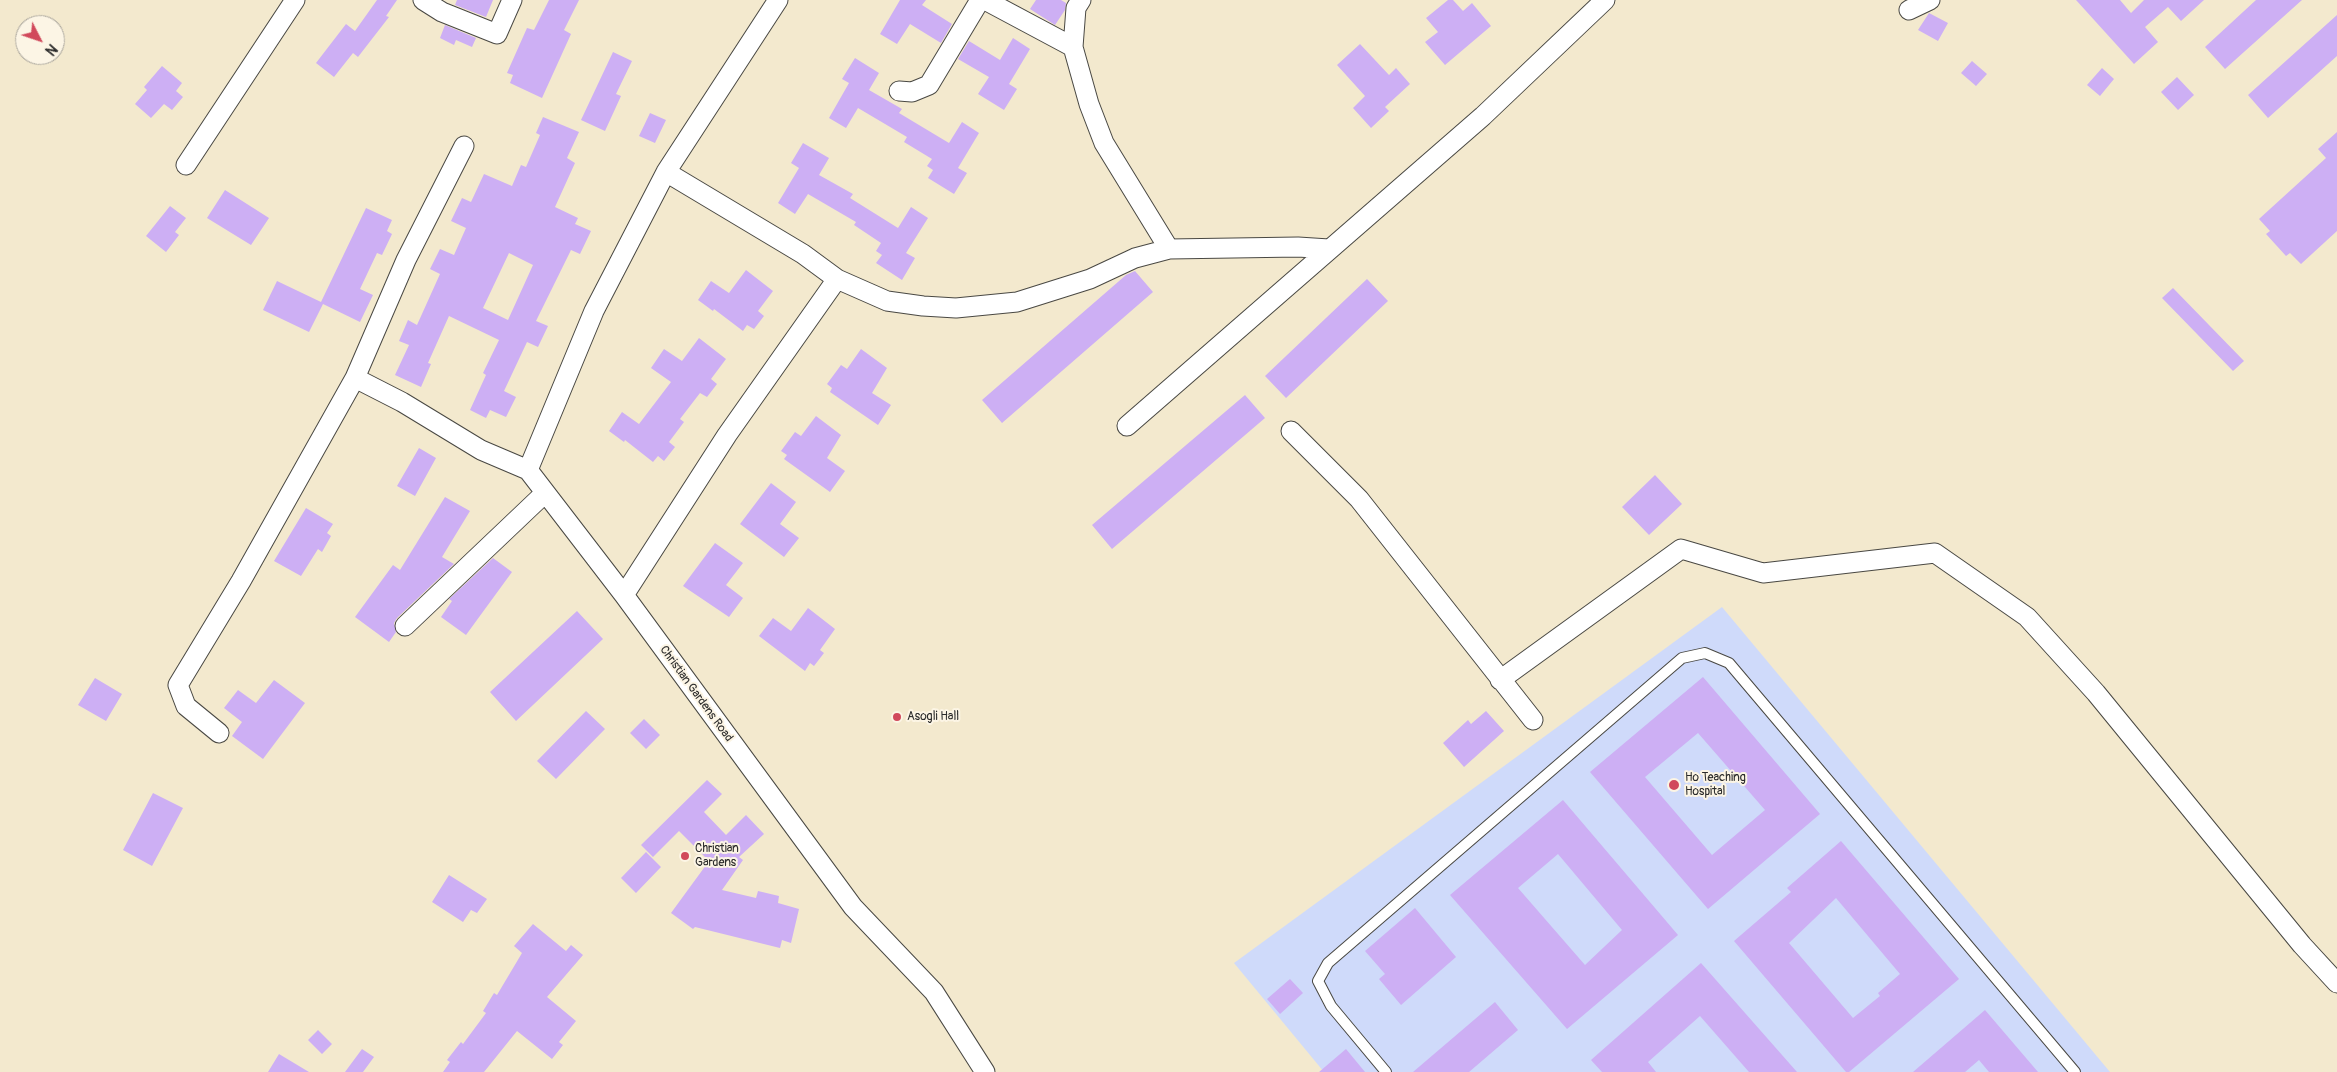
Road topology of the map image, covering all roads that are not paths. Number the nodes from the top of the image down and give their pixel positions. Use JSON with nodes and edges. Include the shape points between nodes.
{"nodes":[{"id":1,"x":295,"y":0,"type":"edge"},
{"id":2,"x":423,"y":0,"type":"edge"},
{"id":3,"x":512,"y":0,"type":"edge"},
{"id":4,"x":778,"y":0,"type":"edge"},
{"id":5,"x":980,"y":0,"type":"edge"},
{"id":6,"x":985,"y":0,"type":"edge"},
{"id":7,"x":1081,"y":0,"type":"edge"},
{"id":8,"x":1605,"y":0,"type":"edge"},
{"id":9,"x":1930,"y":0,"type":"edge"},
{"id":10,"x":1908,"y":10,"type":"dead end"},
{"id":11,"x":1073,"y":47,"type":"junction"},
{"id":12,"x":899,"y":91,"type":"dead end"},
{"id":13,"x":464,"y":146,"type":"dead end"},
{"id":14,"x":186,"y":165,"type":"dead end"},
{"id":15,"x":666,"y":172,"type":"junction"},
{"id":16,"x":1169,"y":248,"type":"junction"},
{"id":17,"x":1329,"y":249,"type":"junction"},
{"id":18,"x":838,"y":279,"type":"junction"},
{"id":19,"x":355,"y":378,"type":"junction"},
{"id":20,"x":1127,"y":426,"type":"dead end"},
{"id":21,"x":1291,"y":432,"type":"dead end"},
{"id":22,"x":528,"y":470,"type":"junction"},
{"id":23,"x":544,"y":493,"type":"junction"},
{"id":24,"x":624,"y":595,"type":"junction"},
{"id":25,"x":405,"y":626,"type":"dead end"},
{"id":26,"x":1500,"y":680,"type":"junction"},
{"id":27,"x":1533,"y":720,"type":"dead end"},
{"id":28,"x":219,"y":733,"type":"dead end"},
{"id":29,"x":2337,"y":983,"type":"edge"},
{"id":30,"x":985,"y":1072,"type":"edge"},
{"id":31,"x":1386,"y":1072,"type":"edge"},
{"id":32,"x":2075,"y":1072,"type":"edge"}],
"edges":[{"from":1,"to":14,"type":"street"},
{"from":2,"to":3,"type":"street","via":[[442,12],[496,34]]},
{"from":4,"to":15,"type":"street"},
{"from":5,"to":12,"type":"street","via":[[929,85],[912,92]]},
{"from":6,"to":11,"type":"street"},
{"from":7,"to":11,"type":"street","via":[[1076,8]]},
{"from":8,"to":17,"type":"street","via":[[1483,116]]},
{"from":9,"to":10,"type":"street"},
{"from":11,"to":16,"type":"street","via":[[1104,143]]},
{"from":13,"to":19,"type":"street","via":[[406,260]]},
{"from":15,"to":18,"type":"street","via":[[803,254]]},
{"from":15,"to":22,"type":"street","via":[[594,311]]},
{"from":16,"to":17,"type":"street"},
{"from":16,"to":18,"type":"street","via":[[1135,258],[1090,279],[1017,302],[956,308],[886,301]]},
{"from":17,"to":20,"type":"street"},
{"from":18,"to":24,"type":"street","via":[[727,435]]},
{"from":19,"to":22,"type":"street","via":[[481,450]]},
{"from":19,"to":28,"type":"street","via":[[241,581],[178,685],[186,706]]},
{"from":21,"to":26,"type":"street","via":[[1359,499]]},
{"from":22,"to":23,"type":"street","name":"Christian Gardens Road"},
{"from":23,"to":24,"type":"street","name":"Christian Gardens Road"},
{"from":23,"to":25,"type":"street"},
{"from":24,"to":30,"type":"street","name":"Christian Gardens Road","via":[[852,907],[934,992]]},
{"from":26,"to":27,"type":"street"},
{"from":26,"to":29,"type":"street","via":[[1681,549],[1763,573],[1935,553],[2027,617],[2096,693],[2302,945]]},
{"from":31,"to":32,"type":"lane","via":[[1331,1006],[1318,981],[1328,963],[1682,658],[1705,653],[1730,663]]}]}
